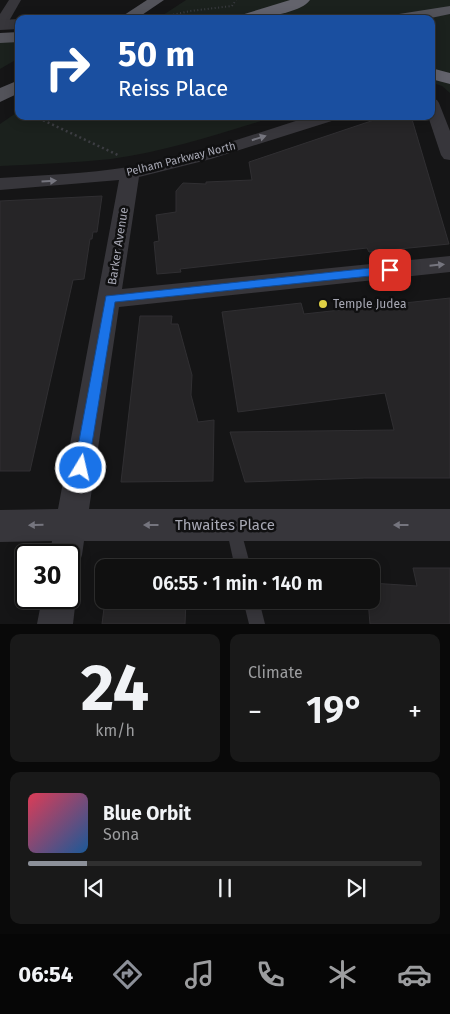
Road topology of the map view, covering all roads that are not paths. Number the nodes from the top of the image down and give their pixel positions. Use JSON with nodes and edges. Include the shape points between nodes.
{"nodes":[{"id":1,"x":15,"y":0,"type":"edge"},
{"id":2,"x":157,"y":0,"type":"edge"},
{"id":3,"x":303,"y":0,"type":"edge"},
{"id":4,"x":450,"y":10,"type":"edge"},
{"id":5,"x":132,"y":15,"type":"edge"},
{"id":6,"x":258,"y":15,"type":"edge"},
{"id":7,"x":422,"y":15,"type":"edge"},
{"id":8,"x":450,"y":22,"type":"edge"},
{"id":9,"x":15,"y":24,"type":"edge"},
{"id":10,"x":435,"y":24,"type":"edge"},
{"id":11,"x":0,"y":25,"type":"edge"},
{"id":12,"x":15,"y":37,"type":"edge"},
{"id":13,"x":0,"y":38,"type":"edge"},
{"id":14,"x":435,"y":74,"type":"edge"},
{"id":15,"x":450,"y":79,"type":"edge"},
{"id":16,"x":435,"y":114,"type":"edge"},
{"id":17,"x":316,"y":120,"type":"edge"},
{"id":18,"x":450,"y":155,"type":"edge"},
{"id":19,"x":130,"y":173,"type":"junction"},
{"id":20,"x":0,"y":184,"type":"edge"},
{"id":21,"x":450,"y":264,"type":"edge"},
{"id":22,"x":110,"y":299,"type":"junction"},
{"id":23,"x":72,"y":524,"type":"junction"},
{"id":24,"x":233,"y":525,"type":"junction"},
{"id":25,"x":450,"y":525,"type":"edge"},
{"id":26,"x":0,"y":526,"type":"edge"},
{"id":27,"x":68,"y":544,"type":"edge"},
{"id":28,"x":241,"y":559,"type":"edge"},
{"id":29,"x":57,"y":609,"type":"edge"},
{"id":30,"x":253,"y":609,"type":"edge"},
{"id":31,"x":55,"y":624,"type":"edge"},
{"id":32,"x":257,"y":624,"type":"edge"}],
"edges":[{"from":1,"to":11,"type":"street"},
{"from":2,"to":5,"type":"main road"},
{"from":3,"to":6,"type":"highway"},
{"from":4,"to":7,"type":"main road"},
{"from":8,"to":10,"type":"main road"},
{"from":9,"to":11,"type":"street"},
{"from":12,"to":13,"type":"main road"},
{"from":14,"to":15,"type":"highway"},
{"from":16,"to":18,"type":"street"},
{"from":19,"to":17,"type":"street","name":"Pelham Parkway North","one_way":true,"via":[[211,153]]},
{"from":20,"to":19,"type":"street","name":"Pelham Parkway North","one_way":true},
{"from":19,"to":22,"type":"street","name":"Barker Avenue"},
{"from":22,"to":21,"type":"street","one_way":true},
{"from":22,"to":23,"type":"street","name":"Barker Avenue"},
{"from":24,"to":23,"type":"street","name":"Thwaites Place","one_way":true},
{"from":23,"to":26,"type":"street","name":"Thwaites Place","one_way":true},
{"from":23,"to":27,"type":"street","name":"Barker Avenue"},
{"from":25,"to":24,"type":"street","name":"Thwaites Place","one_way":true},
{"from":24,"to":28,"type":"lane"},
{"from":29,"to":31,"type":"street"},
{"from":30,"to":32,"type":"lane"}]}
